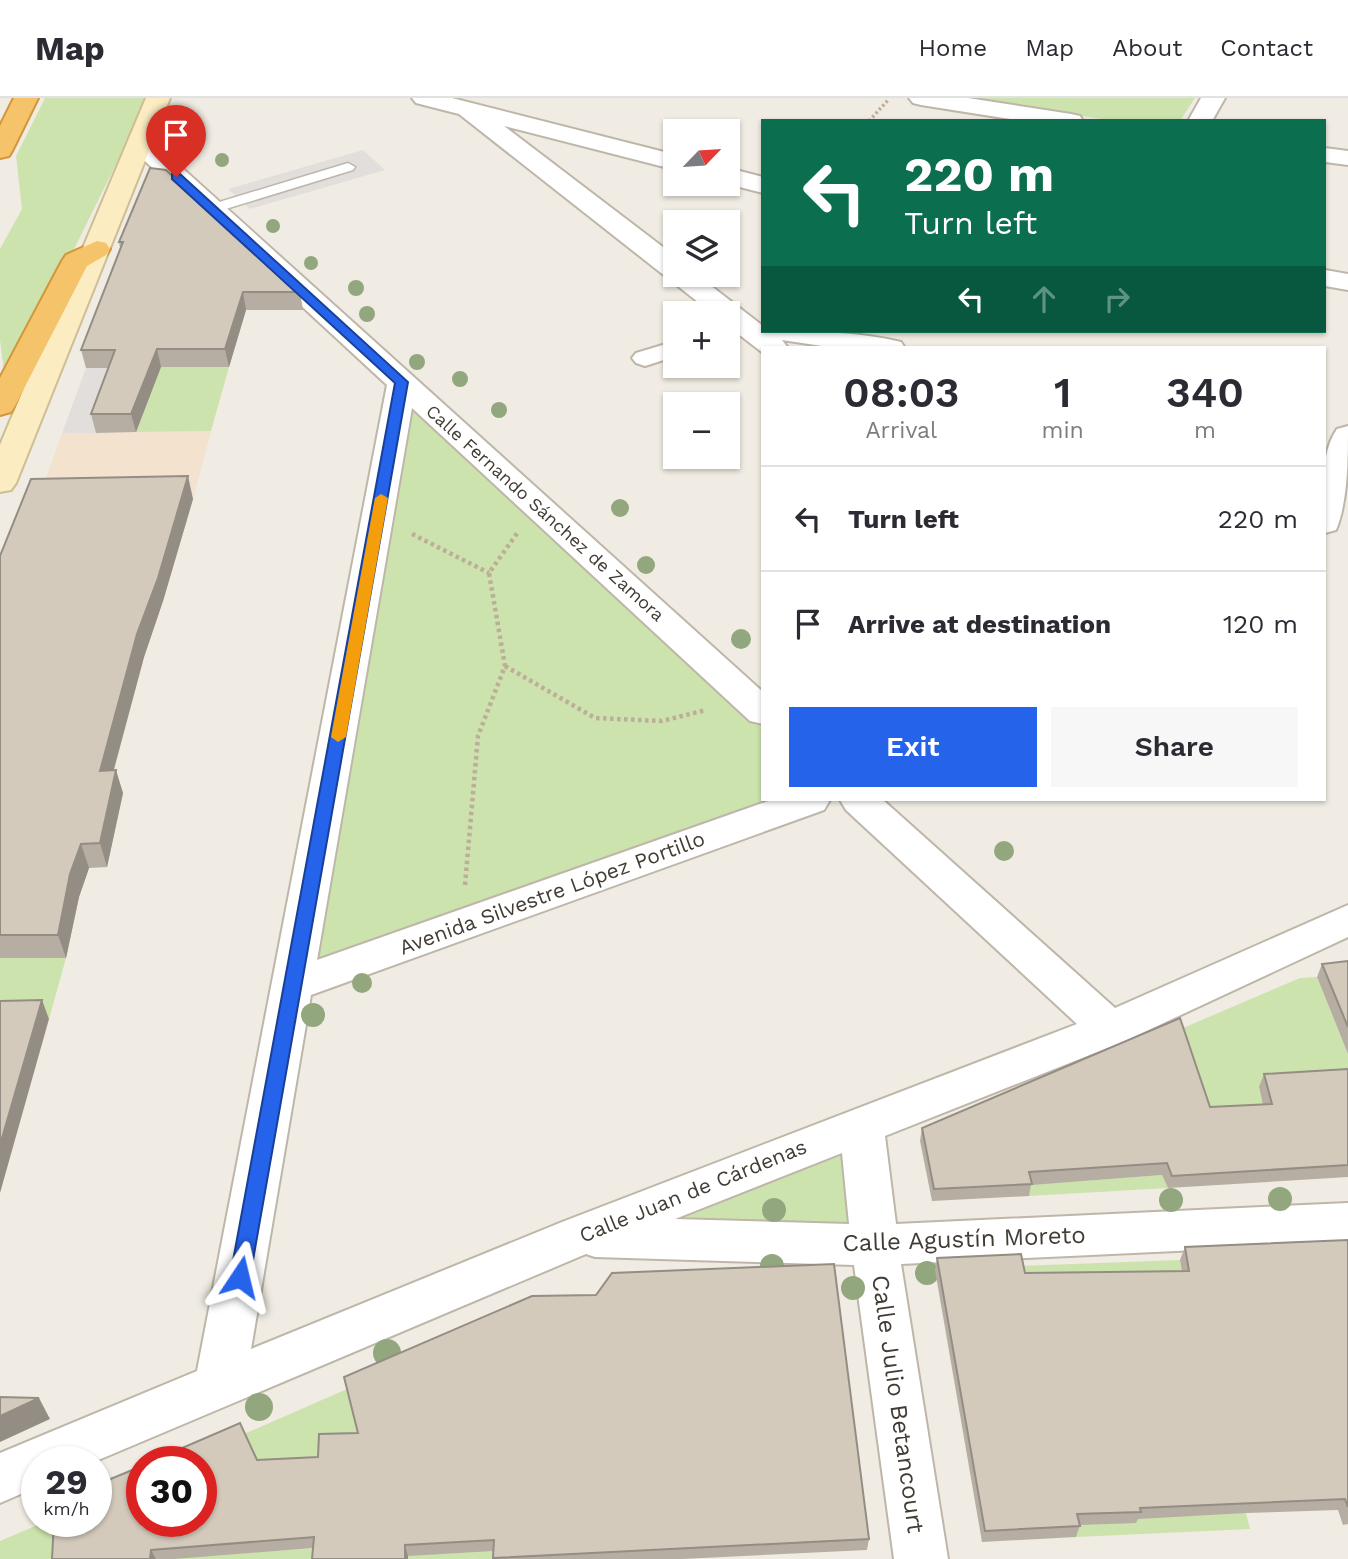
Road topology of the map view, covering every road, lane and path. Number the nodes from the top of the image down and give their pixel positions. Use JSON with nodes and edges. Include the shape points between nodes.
{"nodes":[{"id":1,"x":26,"y":98,"type":"edge"},
{"id":2,"x":158,"y":98,"type":"edge"},
{"id":3,"x":424,"y":98,"type":"edge"},
{"id":4,"x":890,"y":98,"type":"edge"},
{"id":5,"x":921,"y":98,"type":"edge"},
{"id":6,"x":1213,"y":98,"type":"edge"},
{"id":7,"x":467,"y":108,"type":"junction"},
{"id":8,"x":871,"y":119,"type":"edge"},
{"id":9,"x":1058,"y":119,"type":"edge"},
{"id":10,"x":1201,"y":119,"type":"edge"},
{"id":11,"x":141,"y":144,"type":"junction"},
{"id":12,"x":0,"y":150,"type":"edge"},
{"id":13,"x":1326,"y":155,"type":"edge"},
{"id":14,"x":1348,"y":158,"type":"edge"},
{"id":15,"x":663,"y":160,"type":"edge"},
{"id":16,"x":348,"y":167,"type":"dead end"},
{"id":17,"x":740,"y":179,"type":"edge"},
{"id":18,"x":761,"y":184,"type":"edge"},
{"id":19,"x":211,"y":209,"type":"junction"},
{"id":20,"x":97,"y":249,"type":"junction"},
{"id":21,"x":663,"y":261,"type":"edge"},
{"id":22,"x":1326,"y":278,"type":"edge"},
{"id":23,"x":1348,"y":282,"type":"edge"},
{"id":24,"x":694,"y":287,"type":"edge"},
{"id":25,"x":745,"y":329,"type":"edge"},
{"id":26,"x":790,"y":333,"type":"edge"},
{"id":27,"x":771,"y":346,"type":"edge"},
{"id":28,"x":878,"y":346,"type":"edge"},
{"id":29,"x":663,"y":352,"type":"edge"},
{"id":30,"x":645,"y":358,"type":"dead end"},
{"id":31,"x":401,"y":382,"type":"junction"},
{"id":32,"x":0,"y":406,"type":"edge"},
{"id":33,"x":1326,"y":427,"type":"edge"},
{"id":34,"x":1348,"y":433,"type":"edge"},
{"id":35,"x":0,"y":483,"type":"edge"},
{"id":36,"x":536,"y":505,"type":"junction"},
{"id":37,"x":378,"y":517,"type":"junction"},
{"id":38,"x":1326,"y":519,"type":"edge"},
{"id":39,"x":489,"y":572,"type":"junction"},
{"id":40,"x":505,"y":666,"type":"junction"},
{"id":41,"x":756,"y":706,"type":"edge"},
{"id":42,"x":808,"y":801,"type":"edge"},
{"id":43,"x":860,"y":801,"type":"edge"},
{"id":44,"x":461,"y":925,"type":"junction"},
{"id":45,"x":1337,"y":930,"type":"edge"},
{"id":46,"x":294,"y":985,"type":"junction"},
{"id":47,"x":1110,"y":1029,"type":"junction"},
{"id":48,"x":861,"y":1124,"type":"junction"},
{"id":49,"x":1348,"y":1223,"type":"edge"},
{"id":50,"x":579,"y":1236,"type":"junction"},
{"id":51,"x":875,"y":1245,"type":"junction"},
{"id":52,"x":220,"y":1383,"type":"junction"},
{"id":53,"x":74,"y":1446,"type":"edge"},
{"id":54,"x":21,"y":1469,"type":"edge"},
{"id":55,"x":0,"y":1478,"type":"edge"},
{"id":56,"x":921,"y":1559,"type":"edge"}],
"edges":[{"from":1,"to":12,"type":"highway"},
{"from":2,"to":11,"type":"main road"},
{"from":3,"to":7,"type":"street"},
{"from":4,"to":8,"type":"path"},
{"from":5,"to":9,"type":"street"},
{"from":6,"to":10,"type":"street"},
{"from":7,"to":15,"type":"street"},
{"from":7,"to":21,"type":"street"},
{"from":11,"to":19,"type":"street","name":"Calle Fernando Sánchez de Zamora"},
{"from":11,"to":20,"type":"main road"},
{"from":13,"to":14,"type":"street"},
{"from":16,"to":19,"type":"lane"},
{"from":17,"to":18,"type":"street"},
{"from":19,"to":31,"type":"street","name":"Calle Fernando Sánchez de Zamora"},
{"from":20,"to":32,"type":"highway","via":[[76,261]]},
{"from":20,"to":35,"type":"main road"},
{"from":22,"to":23,"type":"street"},
{"from":24,"to":25,"type":"street"},
{"from":25,"to":27,"type":"street"},
{"from":26,"to":28,"type":"street"},
{"from":29,"to":30,"type":"street"},
{"from":31,"to":36,"type":"street","name":"Calle Fernando Sánchez de Zamora"},
{"from":31,"to":37,"type":"street"},
{"from":33,"to":34,"type":"street"},
{"from":34,"to":38,"type":"street"},
{"from":36,"to":39,"type":"path"},
{"from":36,"to":41,"type":"street","name":"Calle Fernando Sánchez de Zamora"},
{"from":37,"to":39,"type":"path"},
{"from":37,"to":46,"type":"street"},
{"from":39,"to":40,"type":"path"},
{"from":40,"to":41,"type":"path","via":[[594,718],[662,721]]},
{"from":40,"to":44,"type":"path","via":[[478,737]]},
{"from":42,"to":44,"type":"street","name":"Avenida Silvestre López Portillo"},
{"from":43,"to":47,"type":"street"},
{"from":44,"to":46,"type":"street","name":"Avenida Silvestre López Portillo"},
{"from":45,"to":47,"type":"street","name":"Calle Juan de Cárdenas"},
{"from":46,"to":52,"type":"street"},
{"from":47,"to":48,"type":"street","name":"Calle Juan de Cárdenas"},
{"from":48,"to":50,"type":"street","name":"Calle Juan de Cárdenas"},
{"from":48,"to":51,"type":"street","name":"Calle Julio Betancourt"},
{"from":49,"to":51,"type":"street","name":"Calle Agustín Moreto"},
{"from":50,"to":51,"type":"street","name":"Calle Agustín Moreto"},
{"from":50,"to":52,"type":"street","name":"Calle Juan de Cárdenas"},
{"from":51,"to":56,"type":"street","name":"Calle Julio Betancourt"},
{"from":52,"to":53,"type":"street","name":"Calle Juan de Cárdenas"},
{"from":54,"to":55,"type":"street","name":"Calle Juan de Cárdenas"}]}
